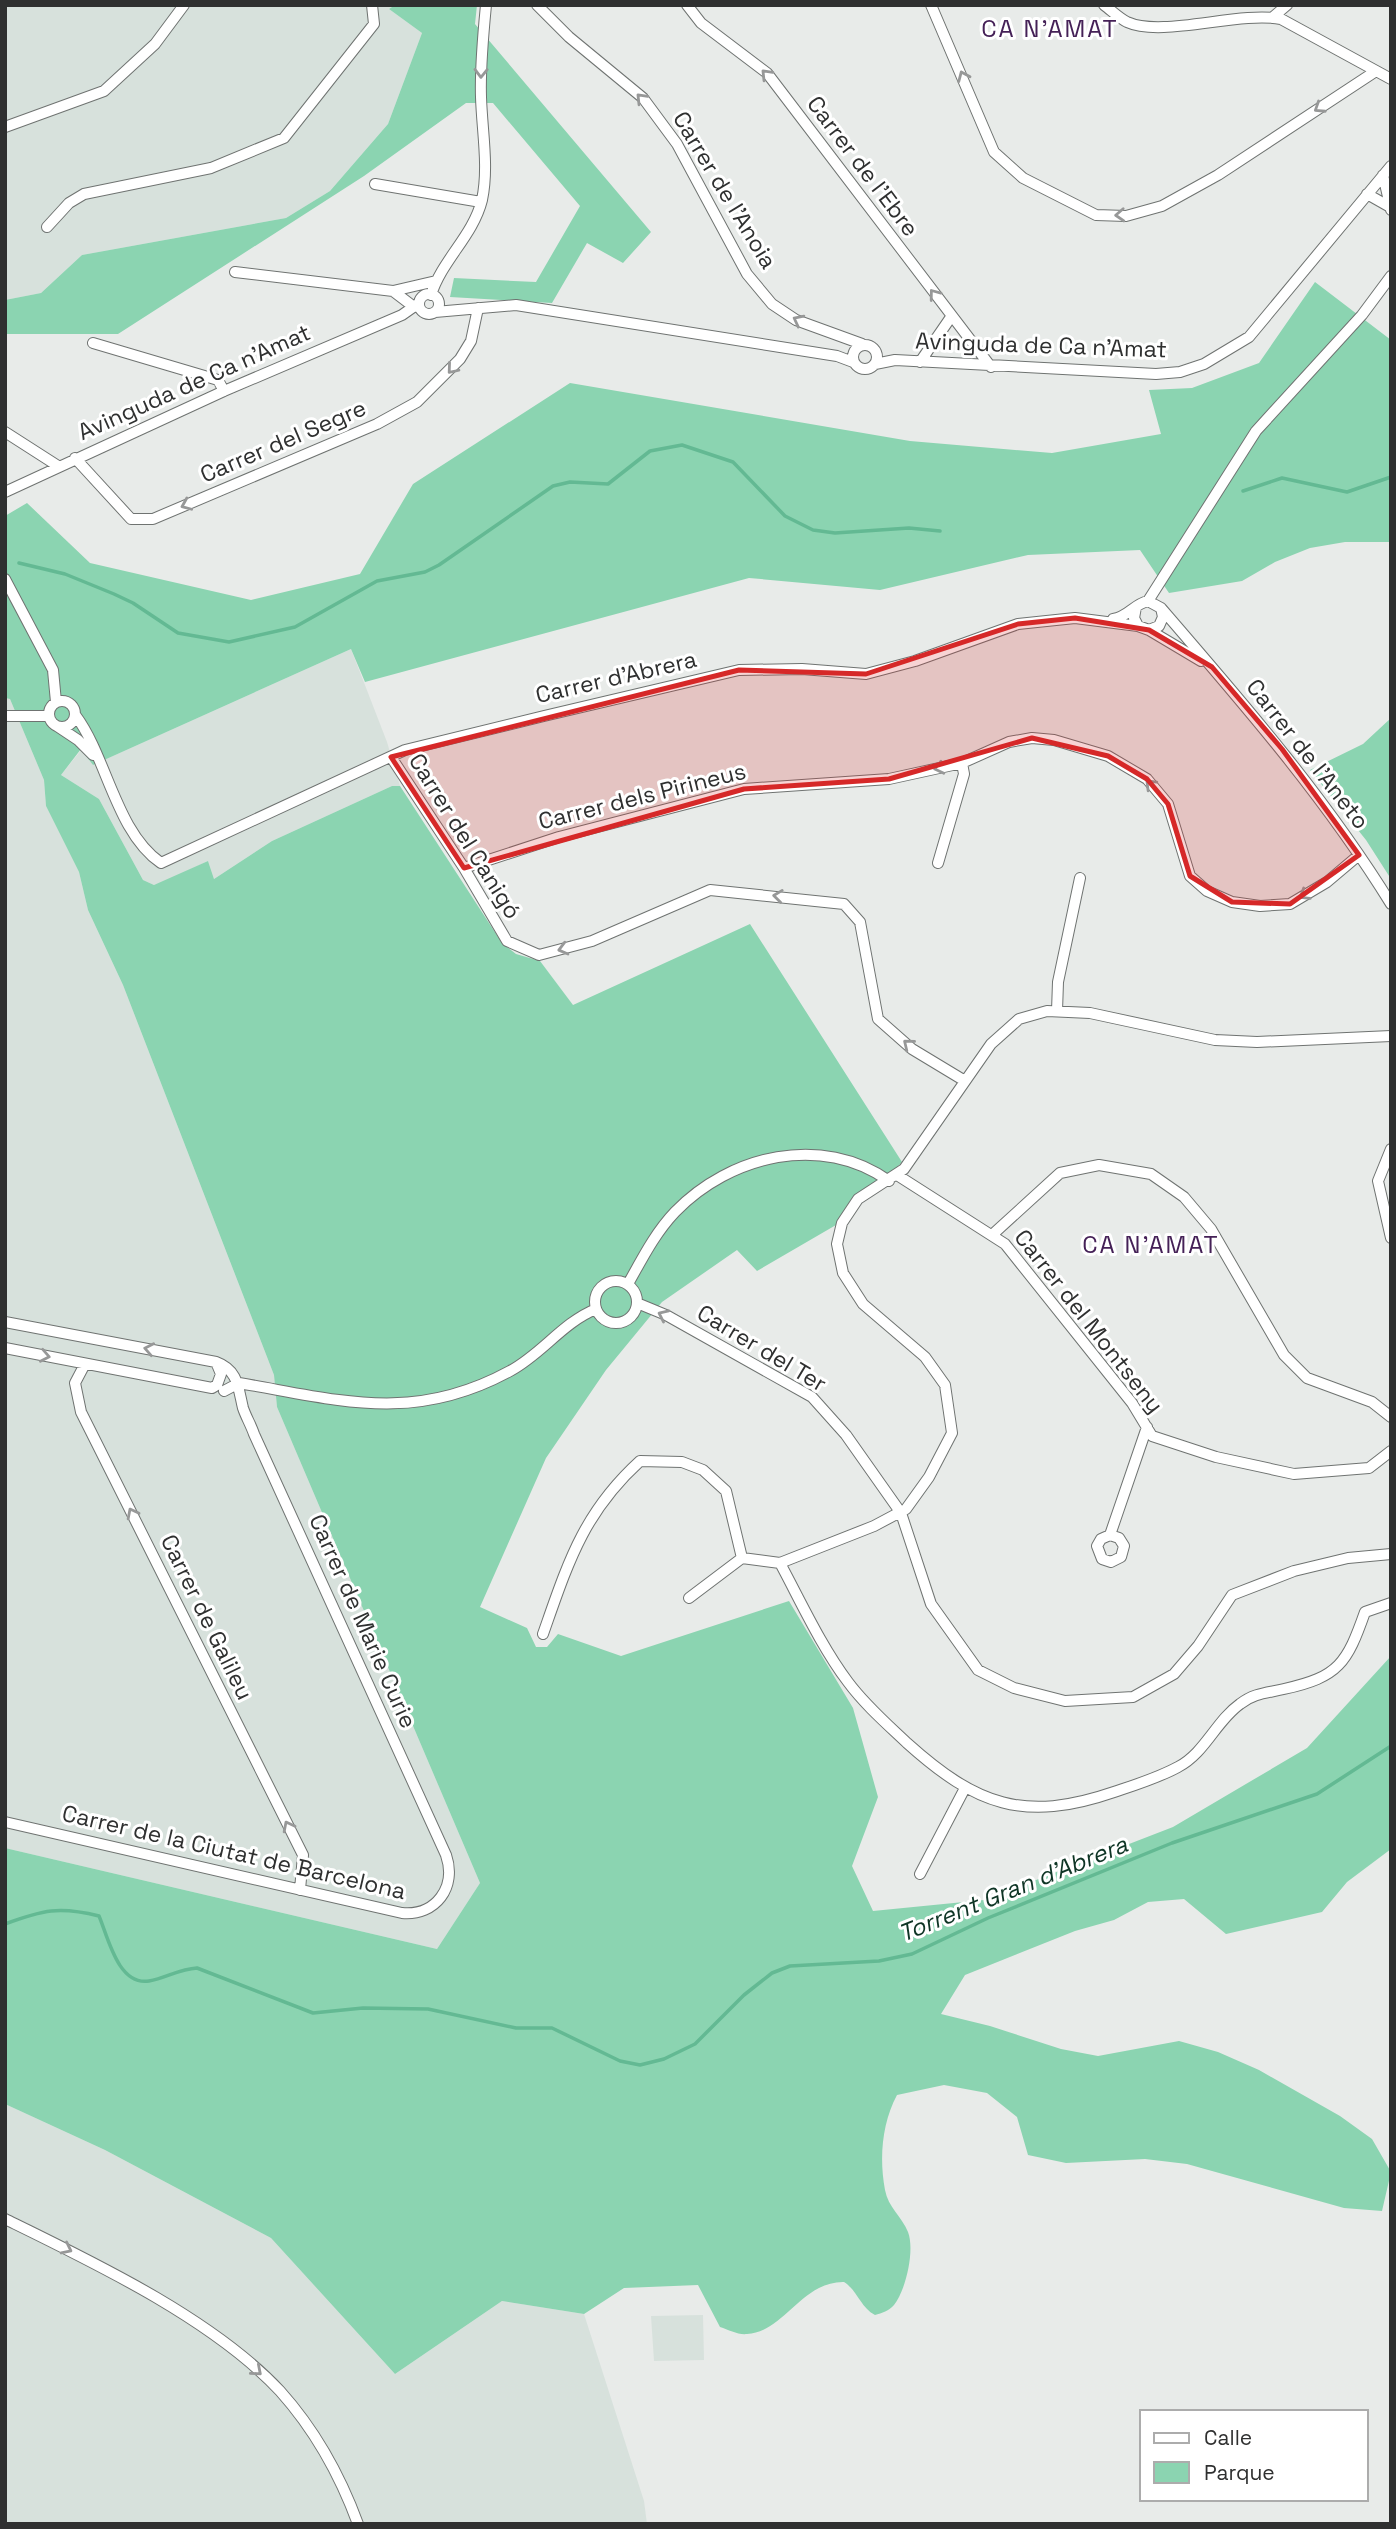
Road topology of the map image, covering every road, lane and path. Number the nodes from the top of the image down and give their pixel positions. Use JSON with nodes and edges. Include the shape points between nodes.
{"nodes":[{"id":1,"x":184,"y":5,"type":"edge"},
{"id":2,"x":372,"y":5,"type":"edge"},
{"id":3,"x":486,"y":5,"type":"edge"},
{"id":4,"x":537,"y":5,"type":"edge"},
{"id":5,"x":687,"y":5,"type":"edge"},
{"id":6,"x":932,"y":5,"type":"edge"},
{"id":7,"x":1104,"y":5,"type":"edge"},
{"id":8,"x":1287,"y":5,"type":"edge"},
{"id":9,"x":1273,"y":17,"type":"junction"},
{"id":10,"x":1376,"y":71,"type":"junction"},
{"id":11,"x":1391,"y":79,"type":"edge"},
{"id":12,"x":5,"y":127,"type":"edge"},
{"id":13,"x":1391,"y":166,"type":"edge"},
{"id":14,"x":1383,"y":175,"type":"junction"},
{"id":15,"x":375,"y":184,"type":"dead end"},
{"id":16,"x":1367,"y":194,"type":"junction"},
{"id":17,"x":481,"y":202,"type":"junction"},
{"id":18,"x":1390,"y":208,"type":"edge"},
{"id":19,"x":47,"y":227,"type":"dead end"},
{"id":20,"x":235,"y":272,"type":"dead end"},
{"id":21,"x":1391,"y":276,"type":"edge"},
{"id":22,"x":436,"y":281,"type":"junction"},
{"id":23,"x":393,"y":290,"type":"junction"},
{"id":24,"x":427,"y":305,"type":"junction"},
{"id":25,"x":478,"y":308,"type":"junction"},
{"id":26,"x":951,"y":317,"type":"junction"},
{"id":27,"x":93,"y":342,"type":"dead end"},
{"id":28,"x":858,"y":347,"type":"junction"},
{"id":29,"x":876,"y":351,"type":"junction"},
{"id":30,"x":837,"y":356,"type":"junction"},
{"id":31,"x":895,"y":360,"type":"junction"},
{"id":32,"x":853,"y":362,"type":"junction"},
{"id":33,"x":920,"y":362,"type":"junction"},
{"id":34,"x":875,"y":364,"type":"junction"},
{"id":35,"x":991,"y":367,"type":"junction"},
{"id":36,"x":224,"y":391,"type":"junction"},
{"id":37,"x":5,"y":432,"type":"edge"},
{"id":38,"x":75,"y":458,"type":"junction"},
{"id":39,"x":58,"y":466,"type":"junction"},
{"id":40,"x":5,"y":492,"type":"edge"},
{"id":41,"x":5,"y":579,"type":"edge"},
{"id":42,"x":1148,"y":601,"type":"junction"},
{"id":43,"x":1136,"y":607,"type":"junction"},
{"id":44,"x":1161,"y":608,"type":"junction"},
{"id":45,"x":1100,"y":621,"type":"junction"},
{"id":46,"x":1138,"y":626,"type":"junction"},
{"id":47,"x":1149,"y":630,"type":"junction"},
{"id":48,"x":1212,"y":667,"type":"junction"},
{"id":49,"x":60,"y":701,"type":"junction"},
{"id":50,"x":5,"y":716,"type":"edge"},
{"id":51,"x":49,"y":716,"type":"junction"},
{"id":52,"x":76,"y":716,"type":"junction"},
{"id":53,"x":57,"y":726,"type":"junction"},
{"id":54,"x":96,"y":757,"type":"junction"},
{"id":55,"x":391,"y":757,"type":"junction"},
{"id":56,"x":962,"y":763,"type":"junction"},
{"id":57,"x":1359,"y":855,"type":"junction"},
{"id":58,"x":938,"y":863,"type":"dead end"},
{"id":59,"x":464,"y":868,"type":"junction"},
{"id":60,"x":1080,"y":878,"type":"dead end"},
{"id":61,"x":1391,"y":904,"type":"edge"},
{"id":62,"x":1058,"y":1012,"type":"junction"},
{"id":63,"x":1391,"y":1036,"type":"edge"},
{"id":64,"x":965,"y":1081,"type":"junction"},
{"id":65,"x":1391,"y":1149,"type":"edge"},
{"id":66,"x":893,"y":1178,"type":"junction"},
{"id":67,"x":992,"y":1235,"type":"junction"},
{"id":68,"x":1391,"y":1238,"type":"edge"},
{"id":69,"x":628,"y":1284,"type":"junction"},
{"id":70,"x":637,"y":1303,"type":"junction"},
{"id":71,"x":596,"y":1309,"type":"junction"},
{"id":72,"x":5,"y":1322,"type":"edge"},
{"id":73,"x":5,"y":1348,"type":"edge"},
{"id":74,"x":216,"y":1362,"type":"junction"},
{"id":75,"x":85,"y":1364,"type":"junction"},
{"id":76,"x":239,"y":1383,"type":"junction"},
{"id":77,"x":212,"y":1388,"type":"junction"},
{"id":78,"x":224,"y":1391,"type":"junction"},
{"id":79,"x":243,"y":1408,"type":"junction"},
{"id":80,"x":1391,"y":1417,"type":"edge"},
{"id":81,"x":1147,"y":1427,"type":"junction"},
{"id":82,"x":1391,"y":1451,"type":"edge"},
{"id":83,"x":901,"y":1513,"type":"junction"},
{"id":84,"x":1110,"y":1535,"type":"dead end"},
{"id":85,"x":1391,"y":1554,"type":"edge"},
{"id":86,"x":742,"y":1558,"type":"junction"},
{"id":87,"x":780,"y":1563,"type":"junction"},
{"id":88,"x":689,"y":1598,"type":"dead end"},
{"id":89,"x":1391,"y":1603,"type":"edge"},
{"id":90,"x":543,"y":1634,"type":"dead end"},
{"id":91,"x":965,"y":1788,"type":"junction"},
{"id":92,"x":5,"y":1822,"type":"edge"},
{"id":93,"x":444,"y":1850,"type":"joint"},
{"id":94,"x":920,"y":1874,"type":"dead end"},
{"id":95,"x":300,"y":1890,"type":"junction"},
{"id":96,"x":5,"y":2219,"type":"edge"},
{"id":97,"x":358,"y":2524,"type":"edge"}],
"edges":[{"from":1,"to":12,"type":"street","via":[[155,44],[104,91]]},
{"from":2,"to":19,"type":"street","via":[[374,24],[284,138],[211,168],[84,194]]},
{"from":3,"to":17,"type":"street","one_way":true},
{"from":28,"to":4,"type":"street","name":"Carrer de l'Anoia","one_way":true,"via":[[796,320],[772,303],[747,274],[677,144],[643,98]]},
{"from":26,"to":5,"type":"street","name":"Carrer de l'Ebre","one_way":true,"via":[[767,73],[701,23]]},
{"from":10,"to":6,"type":"street","one_way":true,"via":[[1218,175],[1162,206],[1126,216],[1096,215],[1023,178],[994,152]]},
{"from":7,"to":9,"type":"street","via":[[1128,22],[1148,25]]},
{"from":8,"to":9,"type":"street"},
{"from":9,"to":10,"type":"street"},
{"from":10,"to":11,"type":"street"},
{"from":13,"to":14,"type":"street","name":"Avinguda de Ca n'Amat"},
{"from":14,"to":16,"type":"street","name":"Avinguda de Ca n'Amat"},
{"from":14,"to":18,"type":"street"},
{"from":15,"to":17,"type":"street"},
{"from":16,"to":18,"type":"street"},
{"from":16,"to":35,"type":"street","name":"Avinguda de Ca n'Amat","via":[[1249,337],[1204,364],[1156,374]]},
{"from":17,"to":22,"type":"street","via":[[474,223]]},
{"from":20,"to":23,"type":"street"},
{"from":21,"to":42,"type":"street","via":[[1256,431]]},
{"from":22,"to":23,"type":"street"},
{"from":22,"to":24,"type":"street"},
{"from":23,"to":24,"type":"street"},
{"from":24,"to":25,"type":"street"},
{"from":24,"to":36,"type":"street","name":"Avinguda de Ca n'Amat"},
{"from":25,"to":30,"type":"street","via":[[541,308]]},
{"from":25,"to":38,"type":"street","name":"Carrer del Segre","one_way":true,"via":[[471,341],[460,359],[417,402],[377,424],[153,519],[131,519]]},
{"from":26,"to":33,"type":"street"},
{"from":26,"to":35,"type":"street","name":"Carrer de l'Ebre"},
{"from":27,"to":36,"type":"street","via":[[218,380]]},
{"from":28,"to":29,"type":"street","name":"Carrer de l'Anoia"},
{"from":28,"to":30,"type":"street"},
{"from":28,"to":32,"type":"street"},
{"from":29,"to":31,"type":"street","name":"Avinguda de Ca n'Amat"},
{"from":29,"to":34,"type":"street"},
{"from":30,"to":32,"type":"street"},
{"from":31,"to":33,"type":"street","name":"Avinguda de Ca n'Amat"},
{"from":31,"to":34,"type":"street","name":"Avinguda de Ca n'Amat"},
{"from":32,"to":34,"type":"street","name":"Avinguda de Ca n'Amat","via":[[863,369]]},
{"from":33,"to":35,"type":"street","name":"Avinguda de Ca n'Amat"},
{"from":36,"to":38,"type":"street","name":"Avinguda de Ca n'Amat"},
{"from":37,"to":39,"type":"street"},
{"from":38,"to":39,"type":"street","name":"Avinguda de Ca n'Amat"},
{"from":39,"to":40,"type":"street","name":"Avinguda de Ca n'Amat"},
{"from":41,"to":49,"type":"street","via":[[53,670]]},
{"from":42,"to":43,"type":"street"},
{"from":42,"to":44,"type":"street"},
{"from":43,"to":45,"type":"street","name":"Carrer d'Abrera","via":[[1126,617]]},
{"from":43,"to":46,"type":"street"},
{"from":44,"to":47,"type":"street","via":[[1161,622]]},
{"from":44,"to":48,"type":"street","name":"Carrer de l'Aneto"},
{"from":45,"to":46,"type":"street","name":"Carrer d'Abrera"},
{"from":45,"to":55,"type":"street","name":"Carrer d'Abrera","via":[[1075,618],[1018,624],[866,674],[739,670]]},
{"from":46,"to":47,"type":"street"},
{"from":47,"to":48,"type":"street","name":"Carrer de l'Aneto"},
{"from":48,"to":57,"type":"street","name":"Carrer de l'Aneto","via":[[1282,749]]},
{"from":49,"to":51,"type":"street"},
{"from":49,"to":52,"type":"street","via":[[72,704]]},
{"from":50,"to":51,"type":"street"},
{"from":51,"to":53,"type":"street"},
{"from":52,"to":53,"type":"street","via":[[69,726]]},
{"from":52,"to":54,"type":"street"},
{"from":53,"to":54,"type":"street"},
{"from":54,"to":55,"type":"street","name":"Carrer d'Abrera","via":[[145,852],[161,863]]},
{"from":55,"to":59,"type":"street","name":"Carrer del Canigó"},
{"from":57,"to":56,"type":"street","name":"Carrer dels Pirineus","one_way":true,"via":[[1290,904],[1232,902],[1207,891],[1190,876],[1168,804],[1147,779],[1108,756],[1032,738],[1009,742]]},
{"from":56,"to":58,"type":"street","via":[[964,774]]},
{"from":56,"to":59,"type":"street","name":"Carrer dels Pirineus","one_way":true,"via":[[889,779],[744,789],[559,837]]},
{"from":57,"to":61,"type":"street","name":"Carrer de l'Aneto"},
{"from":64,"to":59,"type":"street","name":"Carrer del Canigó","one_way":true,"via":[[912,1049],[878,1019],[860,922],[844,904],[710,890],[592,942],[539,955],[507,942]]},
{"from":60,"to":62,"type":"street","via":[[1058,982]]},
{"from":62,"to":63,"type":"street","via":[[1090,1013],[1215,1040]]},
{"from":62,"to":64,"type":"street","via":[[1019,1019],[991,1044]]},
{"from":64,"to":66,"type":"street"},
{"from":65,"to":68,"type":"street","via":[[1378,1181]]},
{"from":66,"to":67,"type":"street","name":"Carrer del Montseny"},
{"from":66,"to":69,"type":"street","name":"Carrer del Montseny","via":[[861,1164],[817,1155],[769,1159],[734,1170],[675,1212]]},
{"from":66,"to":83,"type":"street","via":[[858,1199],[842,1223],[837,1244],[843,1273],[863,1304],[925,1357],[945,1385],[951,1409],[952,1433],[929,1477]]},
{"from":67,"to":80,"type":"street","name":"Carrer del Montseny","via":[[1060,1173],[1099,1165],[1151,1174],[1184,1197],[1211,1229],[1284,1355],[1307,1378],[1372,1402]]},
{"from":67,"to":81,"type":"street","name":"Carrer del Montseny","via":[[1005,1244]]},
{"from":69,"to":70,"type":"street"},
{"from":69,"to":71,"type":"street","via":[[615,1280],[603,1285],[595,1296]]},
{"from":70,"to":71,"type":"street","via":[[632,1316],[619,1323],[605,1320]]},
{"from":83,"to":70,"type":"street","name":"Carrer del Ter","one_way":true,"via":[[846,1435],[812,1397]]},
{"from":71,"to":76,"type":"street","via":[[574,1318],[510,1371],[453,1395],[422,1402],[350,1404]]},
{"from":74,"to":72,"type":"street","one_way":true},
{"from":73,"to":75,"type":"street","name":"Carrer de Marie Curie","one_way":true},
{"from":74,"to":76,"type":"street"},
{"from":74,"to":77,"type":"street","via":[[221,1374]]},
{"from":75,"to":77,"type":"street","name":"Carrer de Marie Curie"},
{"from":95,"to":75,"type":"street","name":"Carrer de Galileu","one_way":true,"via":[[303,1855],[81,1412],[75,1383]]},
{"from":76,"to":78,"type":"street"},
{"from":76,"to":79,"type":"street","name":"Carrer de Marie Curie"},
{"from":77,"to":78,"type":"street","name":"Carrer de Marie Curie"},
{"from":78,"to":79,"type":"street","name":"Carrer de Marie Curie"},
{"from":79,"to":93,"type":"street","name":"Carrer de Marie Curie"},
{"from":81,"to":82,"type":"street","name":"Carrer del Montseny","via":[[1152,1436],[1216,1457],[1294,1474],[1369,1468]]},
{"from":81,"to":84,"type":"street"},
{"from":83,"to":85,"type":"street","name":"Carrer del Ter","via":[[931,1604],[978,1670],[1014,1688],[1065,1701],[1133,1697],[1174,1674],[1232,1595],[1294,1571]]},
{"from":83,"to":87,"type":"street"},
{"from":86,"to":87,"type":"street"},
{"from":86,"to":88,"type":"street"},
{"from":86,"to":90,"type":"street","via":[[726,1491],[703,1470],[682,1462],[640,1461],[599,1504],[575,1547]]},
{"from":87,"to":91,"type":"street","via":[[848,1682],[886,1724]]},
{"from":89,"to":91,"type":"street","via":[[1365,1612],[1351,1654],[1325,1678],[1252,1695],[1228,1713],[1199,1751],[1180,1767],[1088,1801],[1040,1808],[1013,1806]]},
{"from":91,"to":94,"type":"street"},
{"from":92,"to":95,"type":"street","name":"Carrer de la Ciutat de Barcelona"},
{"from":93,"to":95,"type":"street","name":"Carrer de la Ciutat de Barcelona","via":[[450,1870],[445,1891],[419,1913]]},
{"from":96,"to":97,"type":"street","one_way":true,"via":[[158,2299],[232,2349],[279,2391],[310,2430],[344,2484]]}]}
